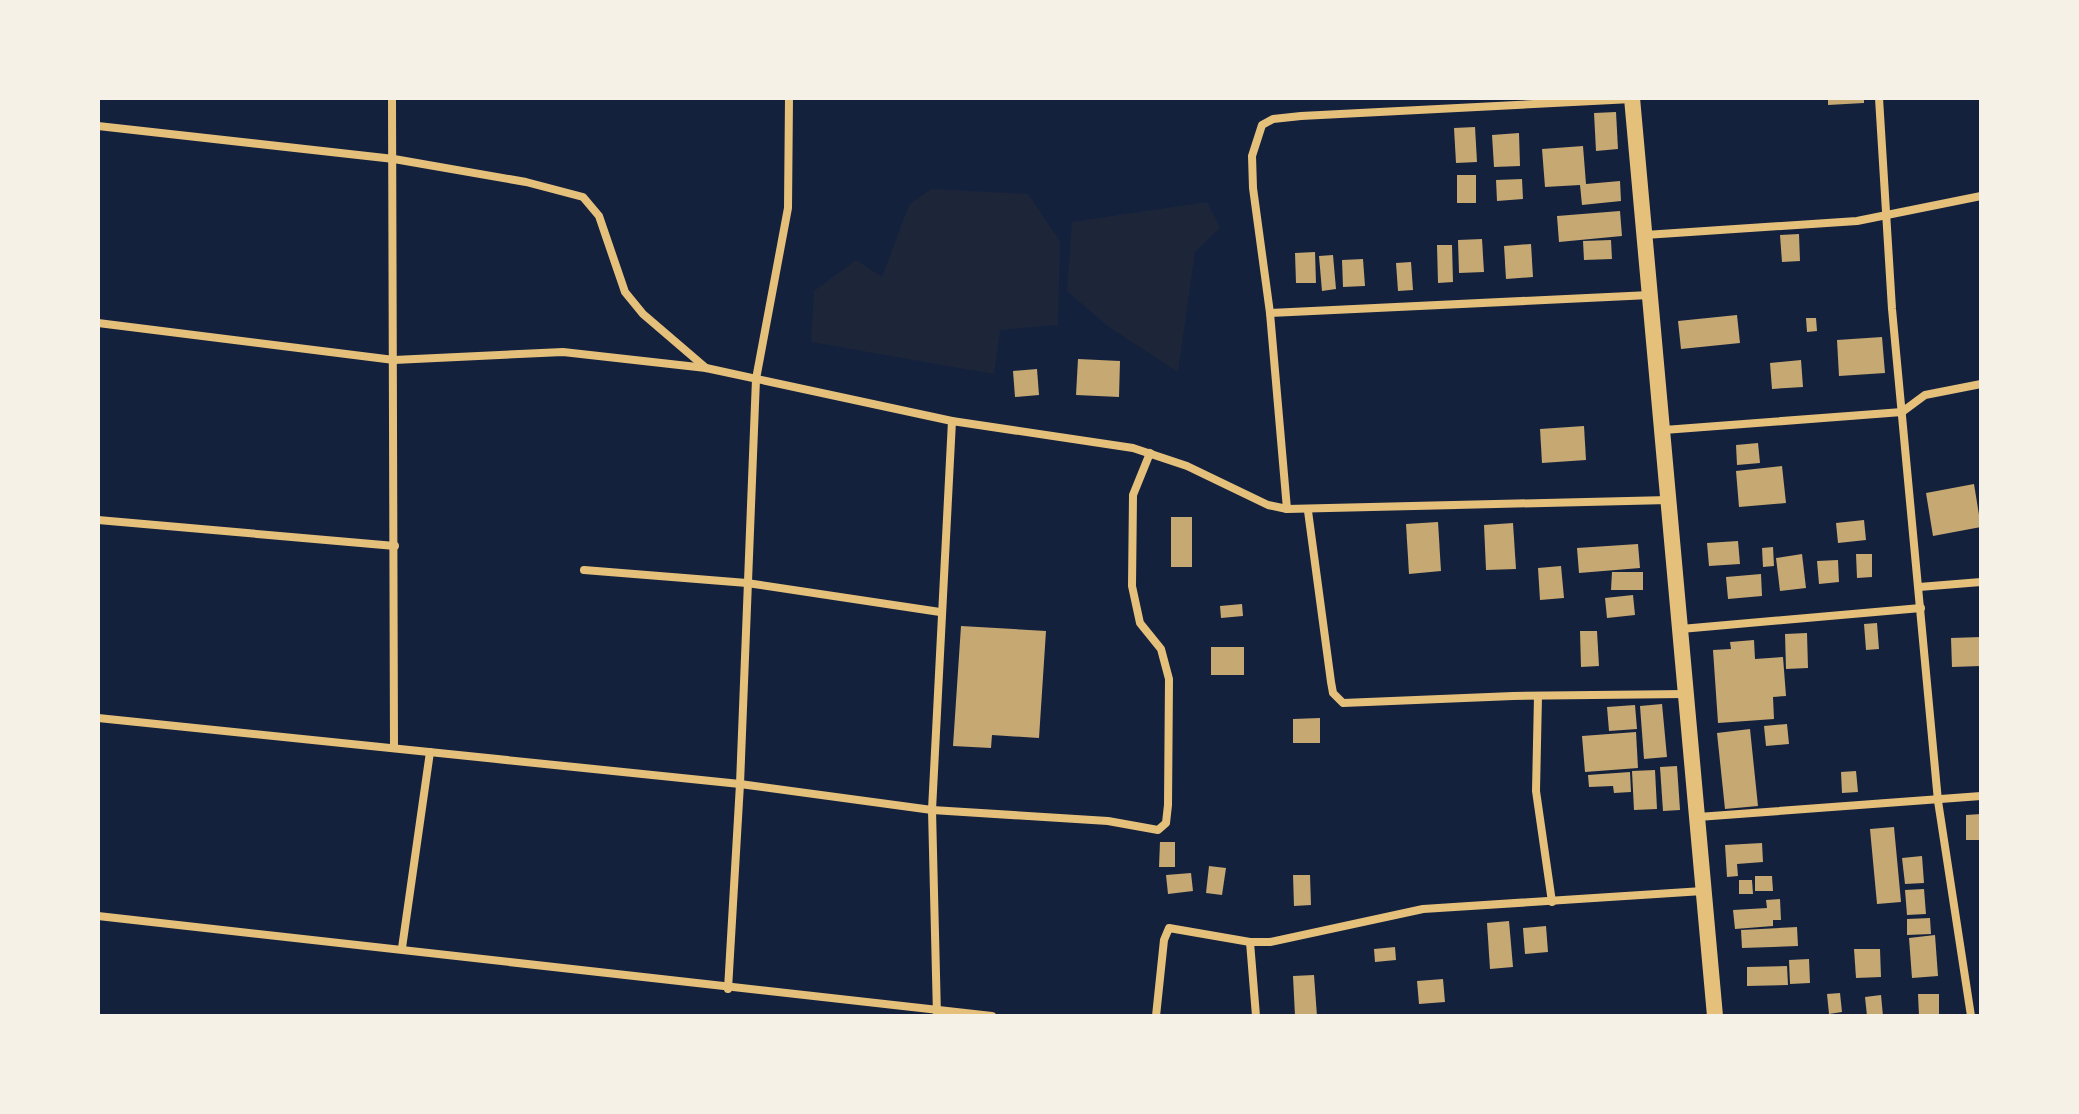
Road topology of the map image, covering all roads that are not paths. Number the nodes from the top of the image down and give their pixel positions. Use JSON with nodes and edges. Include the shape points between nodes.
{"nodes":[{"id":1,"x":392,"y":98,"type":"edge"},
{"id":2,"x":789,"y":98,"type":"edge"},
{"id":3,"x":1879,"y":98,"type":"edge"},
{"id":4,"x":1632,"y":99,"type":"edge"},
{"id":5,"x":98,"y":126,"type":"edge"},
{"id":6,"x":394,"y":159,"type":"junction"},
{"id":7,"x":1981,"y":196,"type":"edge"},
{"id":8,"x":1886,"y":216,"type":"junction"},
{"id":9,"x":1645,"y":235,"type":"junction"},
{"id":10,"x":1650,"y":295,"type":"junction"},
{"id":11,"x":1270,"y":313,"type":"junction"},
{"id":12,"x":98,"y":323,"type":"edge"},
{"id":13,"x":394,"y":360,"type":"junction"},
{"id":14,"x":706,"y":368,"type":"junction"},
{"id":15,"x":756,"y":379,"type":"junction"},
{"id":16,"x":1981,"y":384,"type":"edge"},
{"id":17,"x":1902,"y":412,"type":"junction"},
{"id":18,"x":952,"y":421,"type":"junction"},
{"id":19,"x":1664,"y":430,"type":"junction"},
{"id":20,"x":1150,"y":453,"type":"junction"},
{"id":21,"x":1669,"y":500,"type":"junction"},
{"id":22,"x":1287,"y":509,"type":"junction"},
{"id":23,"x":1308,"y":511,"type":"junction"},
{"id":24,"x":98,"y":520,"type":"edge"},
{"id":25,"x":395,"y":546,"type":"junction"},
{"id":26,"x":584,"y":570,"type":"dead end"},
{"id":27,"x":1981,"y":582,"type":"edge"},
{"id":28,"x":747,"y":583,"type":"junction"},
{"id":29,"x":1919,"y":587,"type":"junction"},
{"id":30,"x":1921,"y":608,"type":"junction"},
{"id":31,"x":940,"y":612,"type":"junction"},
{"id":32,"x":1680,"y":629,"type":"junction"},
{"id":33,"x":1686,"y":694,"type":"junction"},
{"id":34,"x":1538,"y":696,"type":"junction"},
{"id":35,"x":98,"y":718,"type":"edge"},
{"id":36,"x":394,"y":748,"type":"junction"},
{"id":37,"x":430,"y":752,"type":"junction"},
{"id":38,"x":740,"y":784,"type":"junction"},
{"id":39,"x":1981,"y":796,"type":"edge"},
{"id":40,"x":1938,"y":801,"type":"junction"},
{"id":41,"x":932,"y":810,"type":"junction"},
{"id":42,"x":1697,"y":817,"type":"junction"},
{"id":43,"x":1704,"y":891,"type":"junction"},
{"id":44,"x":1552,"y":902,"type":"junction"},
{"id":45,"x":98,"y":916,"type":"edge"},
{"id":46,"x":1250,"y":942,"type":"junction"},
{"id":47,"x":402,"y":948,"type":"junction"},
{"id":48,"x":728,"y":989,"type":"junction"},
{"id":49,"x":937,"y":1013,"type":"edge"},
{"id":50,"x":992,"y":1016,"type":"edge"},
{"id":51,"x":1156,"y":1016,"type":"edge"},
{"id":52,"x":1256,"y":1016,"type":"edge"},
{"id":53,"x":1715,"y":1016,"type":"edge"},
{"id":54,"x":1971,"y":1016,"type":"edge"}],
"edges":[{"from":1,"to":6,"type":"street"},
{"from":2,"to":15,"type":"street","via":[[788,208]]},
{"from":3,"to":8,"type":"street"},
{"from":4,"to":9,"type":"main road"},
{"from":4,"to":11,"type":"street","via":[[1266,121],[1252,156]]},
{"from":5,"to":6,"type":"street"},
{"from":6,"to":13,"type":"street"},
{"from":6,"to":14,"type":"street","via":[[583,197],[599,216],[625,292]]},
{"from":7,"to":8,"type":"street"},
{"from":8,"to":9,"type":"street","via":[[1806,227]]},
{"from":8,"to":17,"type":"street"},
{"from":9,"to":10,"type":"main road"},
{"from":10,"to":11,"type":"street"},
{"from":10,"to":19,"type":"main road"},
{"from":11,"to":22,"type":"street"},
{"from":12,"to":13,"type":"street"},
{"from":13,"to":14,"type":"street","via":[[563,352]]},
{"from":13,"to":25,"type":"street"},
{"from":14,"to":15,"type":"street"},
{"from":15,"to":18,"type":"street"},
{"from":15,"to":28,"type":"street"},
{"from":16,"to":17,"type":"street","via":[[1925,395]]},
{"from":17,"to":19,"type":"street"},
{"from":17,"to":29,"type":"street"},
{"from":18,"to":20,"type":"street"},
{"from":18,"to":31,"type":"street"},
{"from":19,"to":21,"type":"main road"},
{"from":20,"to":22,"type":"street"},
{"from":20,"to":41,"type":"street","via":[[1133,495],[1132,586],[1140,623],[1161,649],[1169,679],[1167,817],[1158,830],[1108,821]]},
{"from":21,"to":23,"type":"street"},
{"from":21,"to":32,"type":"main road"},
{"from":22,"to":23,"type":"street"},
{"from":23,"to":34,"type":"street","via":[[1337,699],[1352,706]]},
{"from":24,"to":25,"type":"street"},
{"from":25,"to":36,"type":"street"},
{"from":26,"to":28,"type":"street"},
{"from":27,"to":29,"type":"street"},
{"from":28,"to":31,"type":"street"},
{"from":28,"to":38,"type":"street"},
{"from":29,"to":30,"type":"street"},
{"from":30,"to":32,"type":"street"},
{"from":30,"to":40,"type":"street"},
{"from":31,"to":41,"type":"street"},
{"from":32,"to":33,"type":"main road"},
{"from":33,"to":34,"type":"street"},
{"from":33,"to":42,"type":"main road"},
{"from":34,"to":44,"type":"street","via":[[1537,803]]},
{"from":35,"to":36,"type":"street"},
{"from":36,"to":37,"type":"street"},
{"from":37,"to":38,"type":"street"},
{"from":37,"to":47,"type":"street"},
{"from":38,"to":41,"type":"street"},
{"from":38,"to":48,"type":"street"},
{"from":39,"to":40,"type":"street"},
{"from":40,"to":42,"type":"street"},
{"from":40,"to":54,"type":"street"},
{"from":41,"to":49,"type":"street"},
{"from":42,"to":43,"type":"main road"},
{"from":43,"to":44,"type":"street"},
{"from":43,"to":53,"type":"main road"},
{"from":44,"to":46,"type":"street","via":[[1390,913],[1293,939]]},
{"from":45,"to":47,"type":"street"},
{"from":46,"to":51,"type":"street","via":[[1169,928]]},
{"from":46,"to":52,"type":"street"},
{"from":47,"to":48,"type":"street"},
{"from":48,"to":49,"type":"street"},
{"from":49,"to":50,"type":"street"}]}
